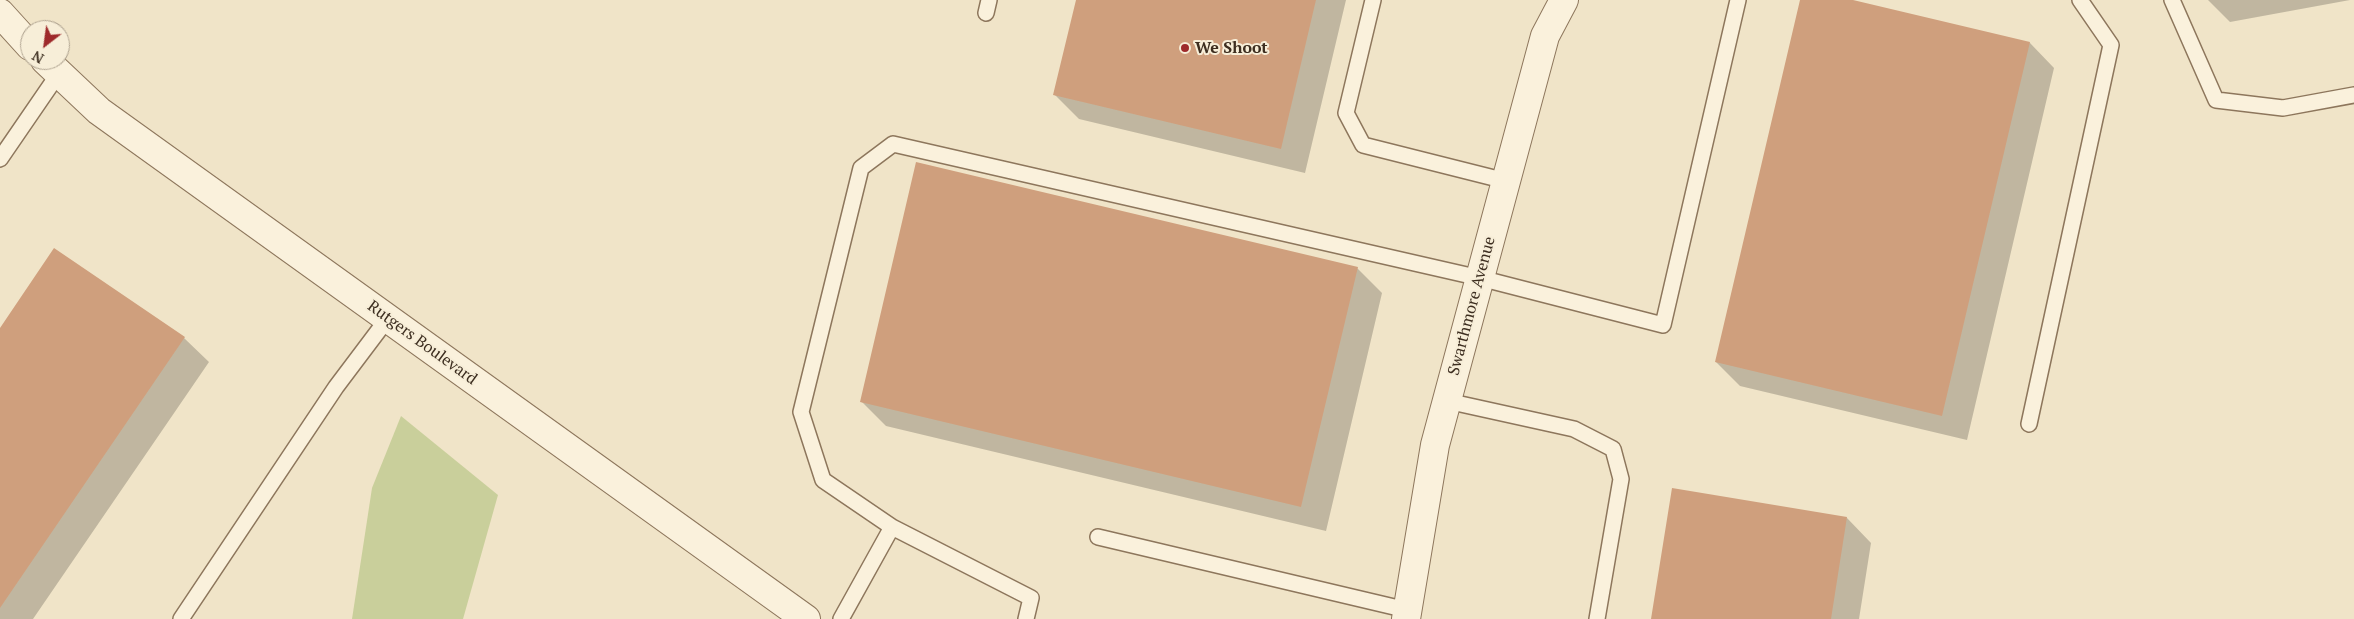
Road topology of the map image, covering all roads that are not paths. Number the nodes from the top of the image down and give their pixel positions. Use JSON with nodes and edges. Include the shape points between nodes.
{"nodes":[{"id":1,"x":1373,"y":0,"type":"edge"},
{"id":2,"x":1564,"y":0,"type":"edge"},
{"id":3,"x":1738,"y":0,"type":"edge"},
{"id":4,"x":2080,"y":0,"type":"edge"},
{"id":5,"x":2172,"y":0,"type":"edge"},
{"id":6,"x":0,"y":13,"type":"edge"},
{"id":7,"x":20,"y":35,"type":"edge"},
{"id":8,"x":50,"y":70,"type":"edge"},
{"id":9,"x":55,"y":70,"type":"edge"},
{"id":10,"x":2354,"y":95,"type":"edge"},
{"id":11,"x":0,"y":159,"type":"edge"},
{"id":12,"x":1506,"y":181,"type":"junction"},
{"id":13,"x":1480,"y":278,"type":"junction"},
{"id":14,"x":388,"y":318,"type":"junction"},
{"id":15,"x":1447,"y":401,"type":"junction"},
{"id":16,"x":2029,"y":424,"type":"dead end"},
{"id":17,"x":892,"y":527,"type":"junction"},
{"id":18,"x":1098,"y":537,"type":"dead end"},
{"id":19,"x":1407,"y":614,"type":"edge"},
{"id":20,"x":181,"y":619,"type":"edge"},
{"id":21,"x":806,"y":619,"type":"edge"},
{"id":22,"x":841,"y":619,"type":"edge"},
{"id":23,"x":1026,"y":619,"type":"edge"},
{"id":24,"x":1597,"y":619,"type":"edge"}],
"edges":[{"from":1,"to":12,"type":"lane","via":[[1346,113],[1363,145]]},
{"from":2,"to":12,"type":"street","name":"Swarthmore Avenue","via":[[1545,36]]},
{"from":3,"to":13,"type":"lane","via":[[1663,325]]},
{"from":4,"to":16,"type":"lane","via":[[2111,45]]},
{"from":5,"to":10,"type":"lane","via":[[2216,100],[2283,108]]},
{"from":6,"to":7,"type":"street"},
{"from":8,"to":11,"type":"lane"},
{"from":9,"to":14,"type":"street","name":"Rutgers Boulevard","via":[[100,111]]},
{"from":12,"to":13,"type":"street","name":"Swarthmore Avenue"},
{"from":13,"to":15,"type":"street","name":"Swarthmore Avenue"},
{"from":13,"to":17,"type":"lane","via":[[893,144],[860,168],[800,412],[823,480]]},
{"from":14,"to":20,"type":"lane","via":[[336,387]]},
{"from":14,"to":21,"type":"street","name":"Rutgers Boulevard"},
{"from":15,"to":19,"type":"street","name":"Swarthmore Avenue","via":[[1435,445]]},
{"from":15,"to":24,"type":"lane","via":[[1574,428],[1613,449],[1621,479]]},
{"from":17,"to":22,"type":"lane"},
{"from":17,"to":23,"type":"lane","via":[[1031,598]]},
{"from":18,"to":19,"type":"lane"}]}
